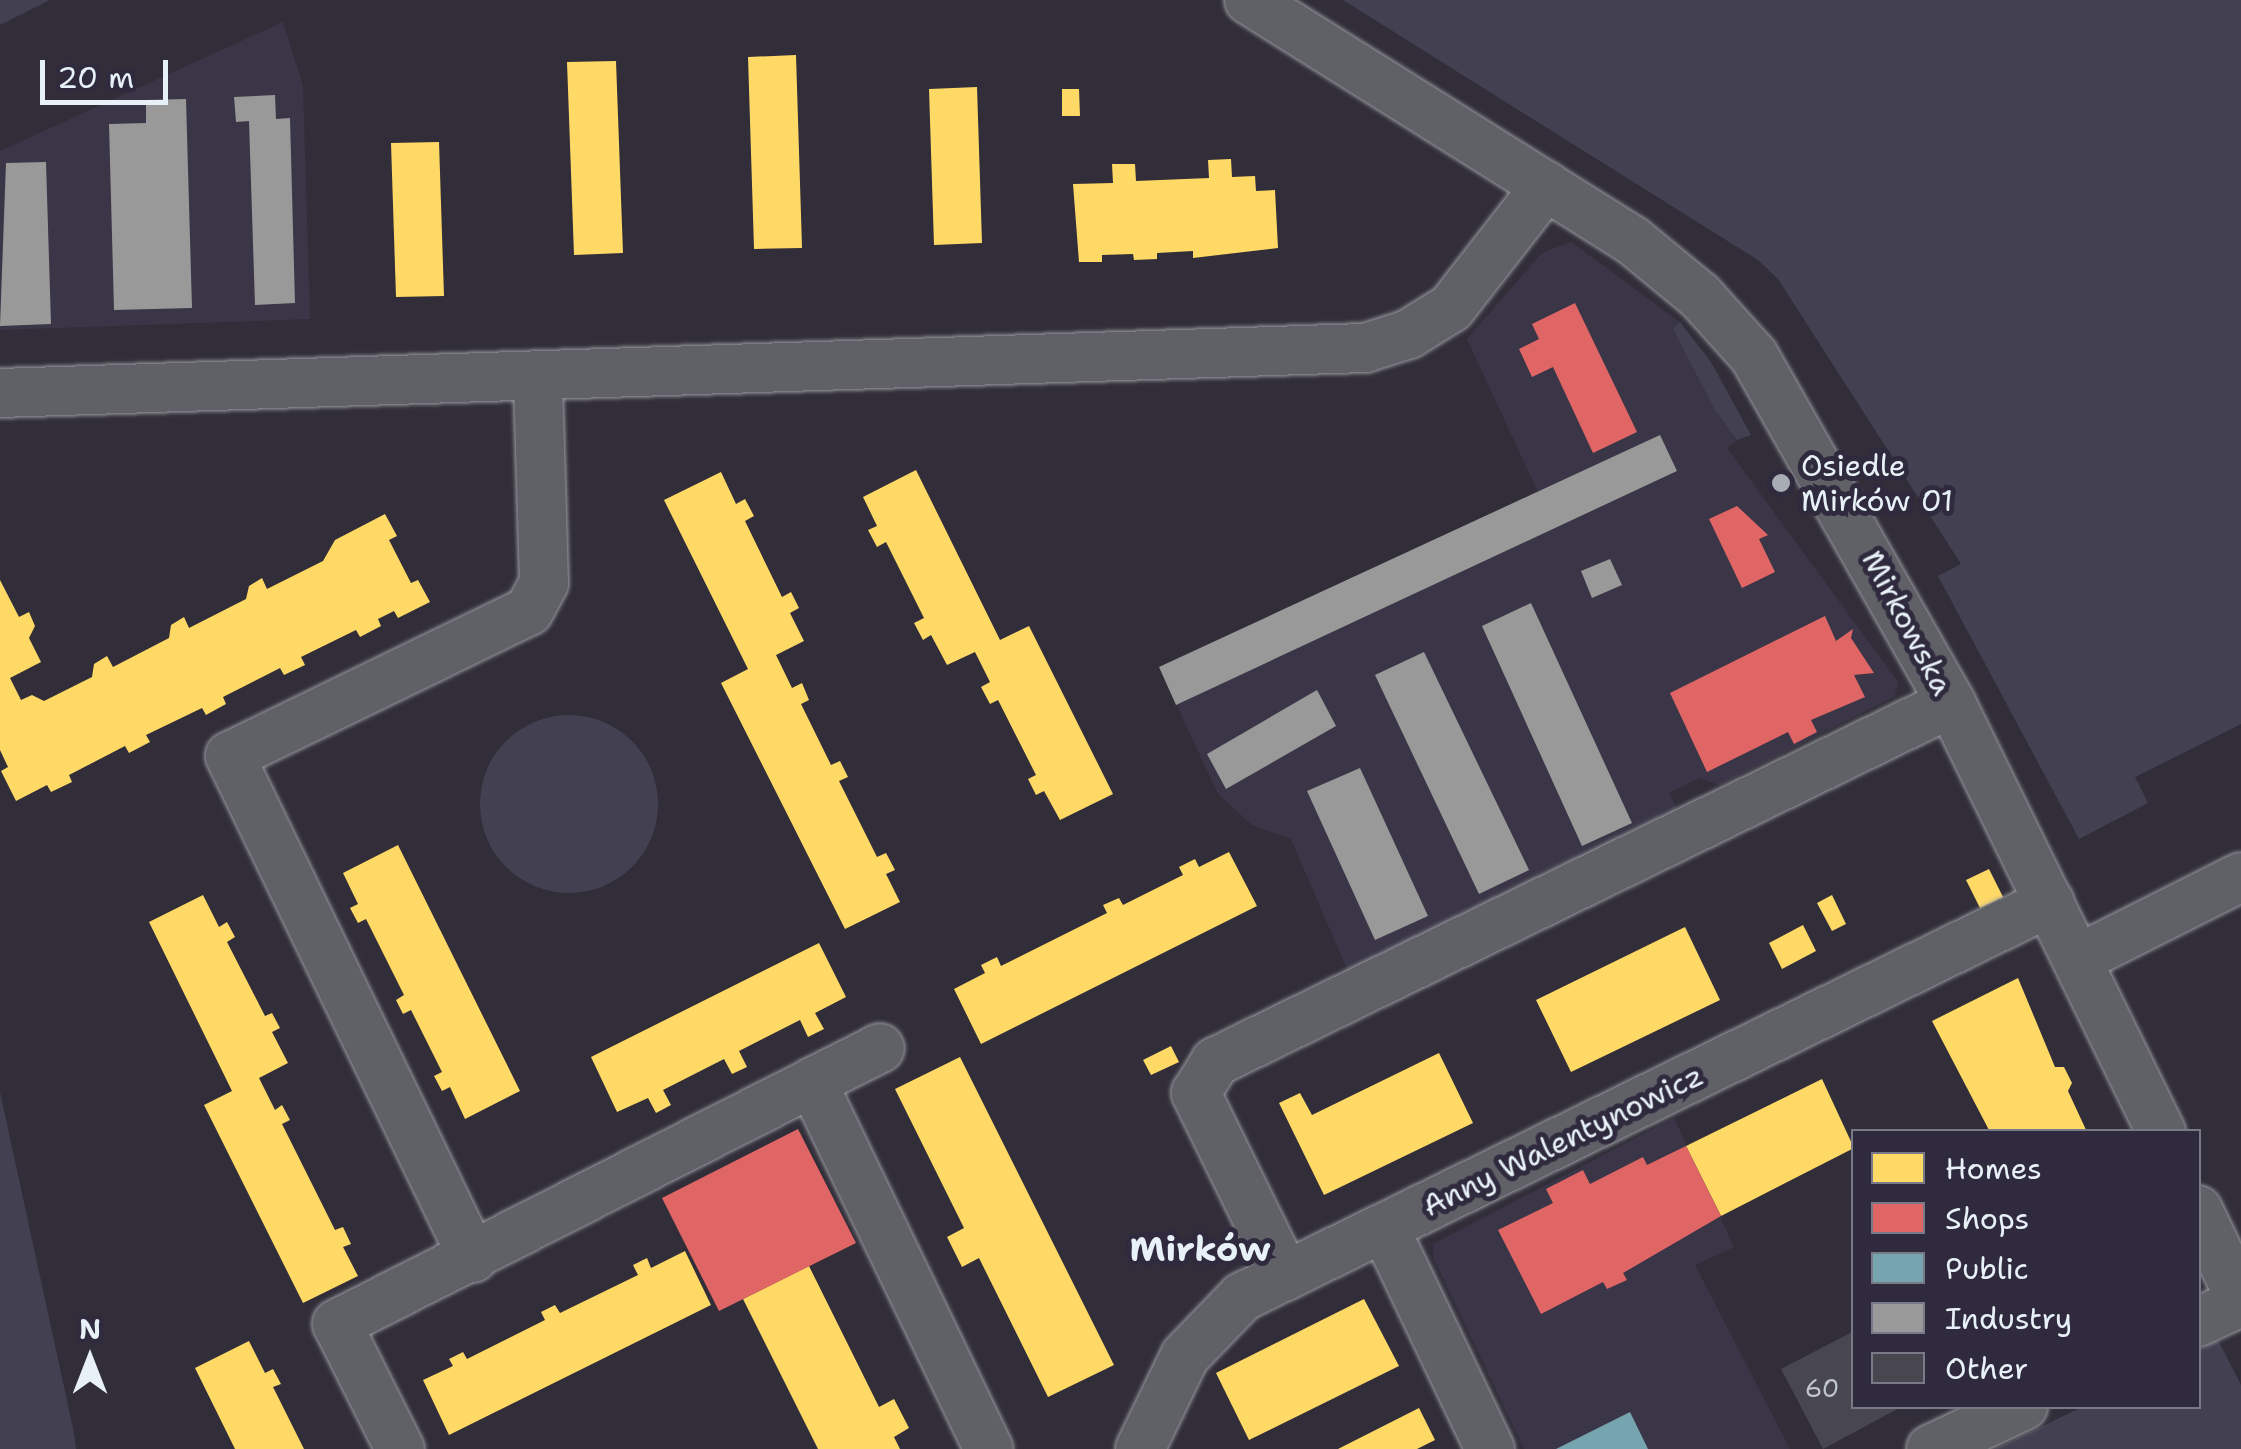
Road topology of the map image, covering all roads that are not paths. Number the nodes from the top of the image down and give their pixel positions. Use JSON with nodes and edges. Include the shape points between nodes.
{"nodes":[{"id":1,"x":1249,"y":0,"type":"edge"},
{"id":2,"x":1546,"y":186,"type":"junction"},
{"id":3,"x":538,"y":378,"type":"junction"},
{"id":4,"x":0,"y":393,"type":"edge"},
{"id":5,"x":1951,"y":703,"type":"junction"},
{"id":6,"x":2241,"y":877,"type":"edge"},
{"id":7,"x":2050,"y":902,"type":"junction"},
{"id":8,"x":2078,"y":959,"type":"junction"},
{"id":9,"x":880,"y":1048,"type":"dead end"},
{"id":10,"x":812,"y":1082,"type":"junction"},
{"id":11,"x":2160,"y":1129,"type":"edge"},
{"id":12,"x":2201,"y":1216,"type":"edge"},
{"id":13,"x":1384,"y":1229,"type":"junction"},
{"id":14,"x":473,"y":1258,"type":"junction"},
{"id":15,"x":1286,"y":1275,"type":"junction"},
{"id":16,"x":2241,"y":1301,"type":"edge"},
{"id":17,"x":2201,"y":1321,"type":"edge"},
{"id":18,"x":2017,"y":1409,"type":"edge"},
{"id":19,"x":400,"y":1449,"type":"edge"},
{"id":20,"x":989,"y":1449,"type":"edge"},
{"id":21,"x":1140,"y":1449,"type":"edge"},
{"id":22,"x":1490,"y":1449,"type":"edge"},
{"id":23,"x":1931,"y":1449,"type":"edge"}],
"edges":[{"from":1,"to":2,"type":"street","name":"Mirkowska"},
{"from":2,"to":3,"type":"street","via":[[1452,308],[1409,334],[1365,348]]},
{"from":2,"to":5,"type":"street","name":"Mirkowska","via":[[1666,265],[1754,356]]},
{"from":3,"to":4,"type":"street"},
{"from":3,"to":14,"type":"street","via":[[544,583],[529,611],[230,756]]},
{"from":5,"to":7,"type":"street","name":"Mirkowska"},
{"from":5,"to":15,"type":"street","via":[[1215,1062],[1196,1093]]},
{"from":6,"to":8,"type":"street"},
{"from":7,"to":8,"type":"street","name":"Mirkowska"},
{"from":7,"to":13,"type":"street","name":"Anny Walentynowicz"},
{"from":8,"to":11,"type":"street","name":"Mirkowska"},
{"from":9,"to":10,"type":"street"},
{"from":10,"to":14,"type":"street"},
{"from":10,"to":20,"type":"street"},
{"from":12,"to":16,"type":"street"},
{"from":13,"to":15,"type":"street","name":"Anny Walentynowicz"},
{"from":13,"to":22,"type":"street"},
{"from":14,"to":19,"type":"street","via":[[337,1324]]},
{"from":15,"to":21,"type":"street","name":"Anny Walentynowicz","via":[[1226,1308],[1197,1338]]},
{"from":16,"to":17,"type":"street"},
{"from":18,"to":23,"type":"street"}]}
